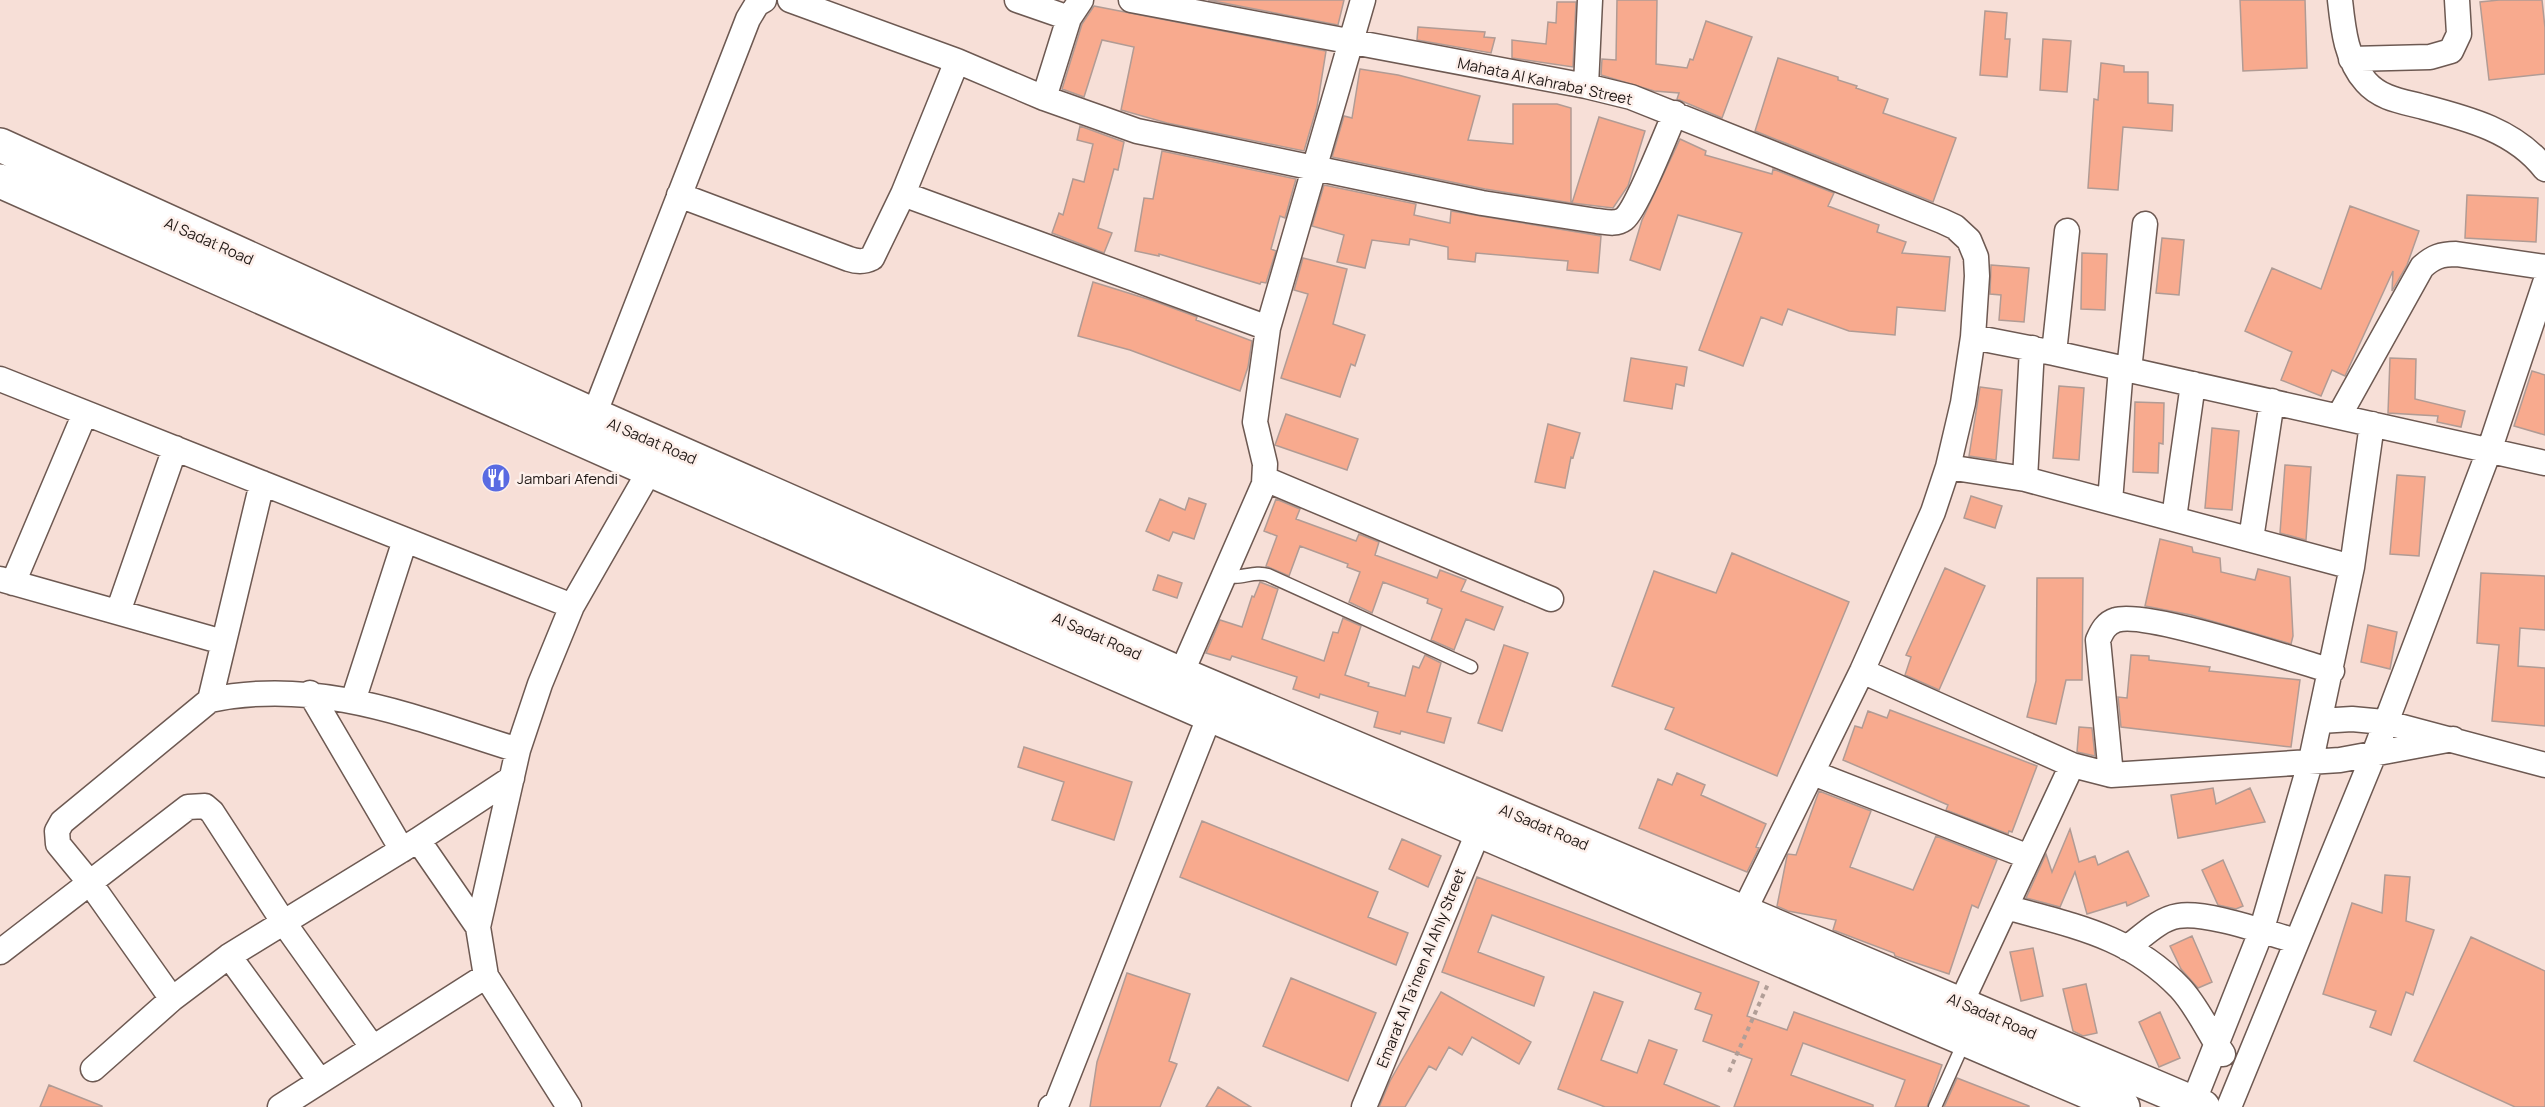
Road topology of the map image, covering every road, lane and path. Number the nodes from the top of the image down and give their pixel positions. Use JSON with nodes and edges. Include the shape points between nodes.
{"nodes":[{"id":1,"x":764,"y":0,"type":"edge"},
{"id":2,"x":790,"y":0,"type":"edge"},
{"id":3,"x":1017,"y":0,"type":"edge"},
{"id":4,"x":1131,"y":0,"type":"edge"},
{"id":5,"x":1363,"y":0,"type":"edge"},
{"id":6,"x":1590,"y":0,"type":"edge"},
{"id":7,"x":2340,"y":0,"type":"edge"},
{"id":8,"x":2457,"y":0,"type":"edge"},
{"id":9,"x":1075,"y":9,"type":"edge"},
{"id":10,"x":1350,"y":42,"type":"junction"},
{"id":11,"x":2351,"y":59,"type":"junction"},
{"id":12,"x":957,"y":61,"type":"junction"},
{"id":13,"x":1586,"y":86,"type":"junction"},
{"id":14,"x":1044,"y":98,"type":"junction"},
{"id":15,"x":1674,"y":113,"type":"junction"},
{"id":16,"x":0,"y":145,"type":"edge"},
{"id":17,"x":1314,"y":168,"type":"junction"},
{"id":18,"x":2545,"y":169,"type":"edge"},
{"id":19,"x":0,"y":181,"type":"edge"},
{"id":20,"x":903,"y":194,"type":"junction"},
{"id":21,"x":679,"y":195,"type":"junction"},
{"id":22,"x":2145,"y":224,"type":"dead end"},
{"id":23,"x":2067,"y":231,"type":"dead end"},
{"id":24,"x":2545,"y":267,"type":"edge"},
{"id":25,"x":2545,"y":283,"type":"edge"},
{"id":26,"x":1268,"y":328,"type":"junction"},
{"id":27,"x":1973,"y":337,"type":"junction"},
{"id":28,"x":2043,"y":350,"type":"junction"},
{"id":29,"x":2125,"y":369,"type":"junction"},
{"id":30,"x":0,"y":379,"type":"edge"},
{"id":31,"x":2193,"y":384,"type":"junction"},
{"id":32,"x":2272,"y":401,"type":"junction"},
{"id":33,"x":84,"y":412,"type":"junction"},
{"id":34,"x":594,"y":416,"type":"junction"},
{"id":35,"x":2339,"y":416,"type":"junction"},
{"id":36,"x":2372,"y":424,"type":"junction"},
{"id":37,"x":174,"y":448,"type":"junction"},
{"id":38,"x":2489,"y":451,"type":"junction"},
{"id":39,"x":2545,"y":464,"type":"edge"},
{"id":40,"x":1948,"y":467,"type":"junction"},
{"id":41,"x":650,"y":470,"type":"junction"},
{"id":42,"x":1265,"y":478,"type":"junction"},
{"id":43,"x":2025,"y":479,"type":"junction"},
{"id":44,"x":262,"y":483,"type":"junction"},
{"id":45,"x":2110,"y":501,"type":"junction"},
{"id":46,"x":2174,"y":518,"type":"junction"},
{"id":47,"x":405,"y":540,"type":"junction"},
{"id":48,"x":2251,"y":540,"type":"junction"},
{"id":49,"x":863,"y":548,"type":"junction"},
{"id":50,"x":2352,"y":567,"type":"junction"},
{"id":51,"x":1222,"y":575,"type":"junction"},
{"id":52,"x":7,"y":581,"type":"edge"},
{"id":53,"x":1551,"y":599,"type":"dead end"},
{"id":54,"x":572,"y":606,"type":"junction"},
{"id":55,"x":118,"y":612,"type":"junction"},
{"id":56,"x":223,"y":642,"type":"junction"},
{"id":57,"x":1470,"y":667,"type":"dead end"},
{"id":58,"x":1862,"y":671,"type":"junction"},
{"id":59,"x":2332,"y":671,"type":"junction"},
{"id":60,"x":1181,"y":674,"type":"junction"},
{"id":61,"x":310,"y":693,"type":"junction"},
{"id":62,"x":210,"y":700,"type":"junction"},
{"id":63,"x":353,"y":701,"type":"junction"},
{"id":64,"x":1210,"y":715,"type":"junction"},
{"id":65,"x":2320,"y":721,"type":"junction"},
{"id":66,"x":2384,"y":722,"type":"junction"},
{"id":67,"x":2453,"y":739,"type":"junction"},
{"id":68,"x":518,"y":750,"type":"junction"},
{"id":69,"x":2374,"y":754,"type":"junction"},
{"id":70,"x":2311,"y":760,"type":"junction"},
{"id":71,"x":2072,"y":765,"type":"junction"},
{"id":72,"x":2545,"y":765,"type":"edge"},
{"id":73,"x":1813,"y":773,"type":"junction"},
{"id":74,"x":2111,"y":775,"type":"junction"},
{"id":75,"x":512,"y":778,"type":"junction"},
{"id":76,"x":1479,"y":830,"type":"junction"},
{"id":77,"x":410,"y":845,"type":"junction"},
{"id":78,"x":2030,"y":857,"type":"junction"},
{"id":79,"x":90,"y":883,"type":"junction"},
{"id":80,"x":2006,"y":907,"type":"junction"},
{"id":81,"x":1744,"y":911,"type":"junction"},
{"id":82,"x":284,"y":922,"type":"junction"},
{"id":83,"x":478,"y":927,"type":"junction"},
{"id":84,"x":2261,"y":932,"type":"junction"},
{"id":85,"x":2296,"y":941,"type":"junction"},
{"id":86,"x":2127,"y":948,"type":"junction"},
{"id":87,"x":0,"y":952,"type":"edge"},
{"id":88,"x":229,"y":956,"type":"junction"},
{"id":89,"x":1779,"y":958,"type":"junction"},
{"id":90,"x":486,"y":976,"type":"junction"},
{"id":91,"x":172,"y":999,"type":"junction"},
{"id":92,"x":1961,"y":1003,"type":"junction"},
{"id":93,"x":1966,"y":1038,"type":"junction"},
{"id":94,"x":2217,"y":1044,"type":"junction"},
{"id":95,"x":373,"y":1048,"type":"junction"},
{"id":96,"x":93,"y":1069,"type":"dead end"},
{"id":97,"x":1729,"y":1072,"type":"dead end"},
{"id":98,"x":2240,"y":1080,"type":"junction"},
{"id":99,"x":320,"y":1081,"type":"junction"},
{"id":100,"x":2198,"y":1105,"type":"edge"},
{"id":101,"x":1056,"y":1106,"type":"edge"},
{"id":102,"x":280,"y":1107,"type":"edge"},
{"id":103,"x":569,"y":1107,"type":"edge"},
{"id":104,"x":1364,"y":1107,"type":"edge"},
{"id":105,"x":1935,"y":1107,"type":"edge"},
{"id":106,"x":2123,"y":1107,"type":"edge"},
{"id":107,"x":2229,"y":1107,"type":"edge"}],
"edges":[{"from":1,"to":21,"type":"street","via":[[748,19]]},
{"from":2,"to":12,"type":"street"},
{"from":3,"to":9,"type":"street"},
{"from":4,"to":10,"type":"street","name":"Mahata Al Kahraba' Street"},
{"from":5,"to":10,"type":"street"},
{"from":6,"to":13,"type":"street"},
{"from":7,"to":11,"type":"street"},
{"from":8,"to":11,"type":"street","via":[[2459,34],[2451,51],[2430,57]]},
{"from":9,"to":14,"type":"street"},
{"from":10,"to":13,"type":"street","name":"Mahata Al Kahraba' Street"},
{"from":10,"to":17,"type":"street"},
{"from":11,"to":18,"type":"street","via":[[2366,83],[2386,98],[2480,122],[2532,152]]},
{"from":12,"to":14,"type":"street"},
{"from":12,"to":20,"type":"street"},
{"from":13,"to":15,"type":"street","name":"Mahata Al Kahraba' Street"},
{"from":14,"to":17,"type":"street","via":[[1137,131]]},
{"from":15,"to":17,"type":"street","via":[[1626,218],[1616,223],[1482,203]]},
{"from":15,"to":27,"type":"street","name":"Mahata Al Kahraba' Street","via":[[1955,227],[1969,240],[1976,257]]},
{"from":16,"to":34,"type":"main road","name":"Al Sadat Road"},
{"from":17,"to":26,"type":"street"},
{"from":19,"to":41,"type":"main road","name":"Al Sadat Road"},
{"from":20,"to":21,"type":"street","via":[[872,258],[859,262]]},
{"from":20,"to":26,"type":"street"},
{"from":21,"to":34,"type":"street"},
{"from":22,"to":29,"type":"street"},
{"from":23,"to":28,"type":"street"},
{"from":24,"to":35,"type":"street","via":[[2456,254],[2431,259],[2415,278]]},
{"from":25,"to":38,"type":"street"},
{"from":26,"to":42,"type":"street","via":[[1255,422]]},
{"from":27,"to":28,"type":"street"},
{"from":27,"to":40,"type":"street","name":"Mahata Al Kahraba' Street"},
{"from":28,"to":29,"type":"street"},
{"from":28,"to":43,"type":"street"},
{"from":29,"to":31,"type":"street"},
{"from":29,"to":45,"type":"street"},
{"from":30,"to":33,"type":"street"},
{"from":31,"to":32,"type":"street"},
{"from":31,"to":46,"type":"street"},
{"from":32,"to":35,"type":"street"},
{"from":32,"to":48,"type":"street"},
{"from":33,"to":37,"type":"street"},
{"from":33,"to":52,"type":"street"},
{"from":34,"to":49,"type":"main road","name":"Al Sadat Road"},
{"from":35,"to":36,"type":"street"},
{"from":36,"to":38,"type":"street"},
{"from":36,"to":50,"type":"street"},
{"from":37,"to":44,"type":"street"},
{"from":37,"to":55,"type":"street"},
{"from":38,"to":39,"type":"street"},
{"from":38,"to":66,"type":"street"},
{"from":40,"to":43,"type":"street"},
{"from":40,"to":58,"type":"street","name":"Mahata Al Kahraba' Street","via":[[1933,512]]},
{"from":41,"to":49,"type":"main road","name":"Al Sadat Road"},
{"from":41,"to":54,"type":"street"},
{"from":42,"to":51,"type":"street"},
{"from":42,"to":53,"type":"street"},
{"from":43,"to":45,"type":"street"},
{"from":44,"to":47,"type":"street"},
{"from":44,"to":56,"type":"street"},
{"from":45,"to":46,"type":"street"},
{"from":46,"to":48,"type":"street"},
{"from":47,"to":54,"type":"street"},
{"from":47,"to":63,"type":"street"},
{"from":48,"to":50,"type":"street"},
{"from":49,"to":60,"type":"main road","name":"Al Sadat Road"},
{"from":49,"to":64,"type":"main road","name":"Al Sadat Road"},
{"from":50,"to":59,"type":"street"},
{"from":51,"to":57,"type":"lane","via":[[1234,579],[1268,575]]},
{"from":51,"to":60,"type":"street"},
{"from":52,"to":55,"type":"street"},
{"from":54,"to":68,"type":"street"},
{"from":55,"to":56,"type":"street"},
{"from":56,"to":62,"type":"street"},
{"from":58,"to":71,"type":"street"},
{"from":58,"to":73,"type":"street","name":"Mahata Al Kahraba' Street"},
{"from":59,"to":65,"type":"street"},
{"from":59,"to":74,"type":"street","via":[[2156,620],[2117,619],[2104,628],[2098,640]]},
{"from":60,"to":81,"type":"main road","name":"Al Sadat Road"},
{"from":61,"to":62,"type":"street","via":[[243,693]]},
{"from":61,"to":63,"type":"street"},
{"from":61,"to":77,"type":"street"},
{"from":62,"to":79,"type":"street","via":[[62,822],[57,831],[58,844]]},
{"from":63,"to":68,"type":"street"},
{"from":64,"to":76,"type":"main road","name":"Al Sadat Road"},
{"from":64,"to":101,"type":"street"},
{"from":65,"to":66,"type":"street"},
{"from":65,"to":70,"type":"street"},
{"from":66,"to":67,"type":"street"},
{"from":66,"to":69,"type":"street"},
{"from":67,"to":69,"type":"street"},
{"from":67,"to":72,"type":"street"},
{"from":68,"to":75,"type":"street"},
{"from":69,"to":70,"type":"street"},
{"from":69,"to":85,"type":"street"},
{"from":70,"to":74,"type":"street"},
{"from":70,"to":84,"type":"street"},
{"from":71,"to":74,"type":"street"},
{"from":71,"to":78,"type":"street"},
{"from":73,"to":78,"type":"street"},
{"from":73,"to":81,"type":"street","name":"Mahata Al Kahraba' Street"},
{"from":75,"to":77,"type":"street"},
{"from":75,"to":83,"type":"street"},
{"from":76,"to":89,"type":"main road","name":"Al Sadat Road"},
{"from":76,"to":104,"type":"street","name":"Emarat Al Ta'men Al Ahly Street"},
{"from":77,"to":82,"type":"street"},
{"from":77,"to":83,"type":"street"},
{"from":78,"to":80,"type":"street"},
{"from":79,"to":82,"type":"street","via":[[188,807],[205,807]]},
{"from":79,"to":87,"type":"street"},
{"from":79,"to":91,"type":"street"},
{"from":80,"to":86,"type":"street","via":[[2107,936]]},
{"from":80,"to":92,"type":"street"},
{"from":81,"to":92,"type":"main road","name":"Al Sadat Road"},
{"from":82,"to":88,"type":"street"},
{"from":82,"to":95,"type":"street"},
{"from":83,"to":90,"type":"street"},
{"from":84,"to":85,"type":"street"},
{"from":84,"to":86,"type":"street","via":[[2195,915],[2178,916],[2163,921]]},
{"from":84,"to":94,"type":"street"},
{"from":85,"to":98,"type":"street"},
{"from":86,"to":94,"type":"street","via":[[2154,964],[2181,990]]},
{"from":88,"to":91,"type":"street"},
{"from":88,"to":99,"type":"street"},
{"from":89,"to":93,"type":"main road","name":"Al Sadat Road"},
{"from":89,"to":97,"type":"path"},
{"from":90,"to":95,"type":"street"},
{"from":90,"to":103,"type":"street"},
{"from":91,"to":96,"type":"street"},
{"from":92,"to":100,"type":"main road","name":"Al Sadat Road"},
{"from":93,"to":105,"type":"lane"},
{"from":93,"to":106,"type":"main road","name":"Al Sadat Road"},
{"from":94,"to":98,"type":"street"},
{"from":94,"to":100,"type":"street"},
{"from":95,"to":99,"type":"street"},
{"from":98,"to":107,"type":"street"},
{"from":99,"to":102,"type":"street"}]}
